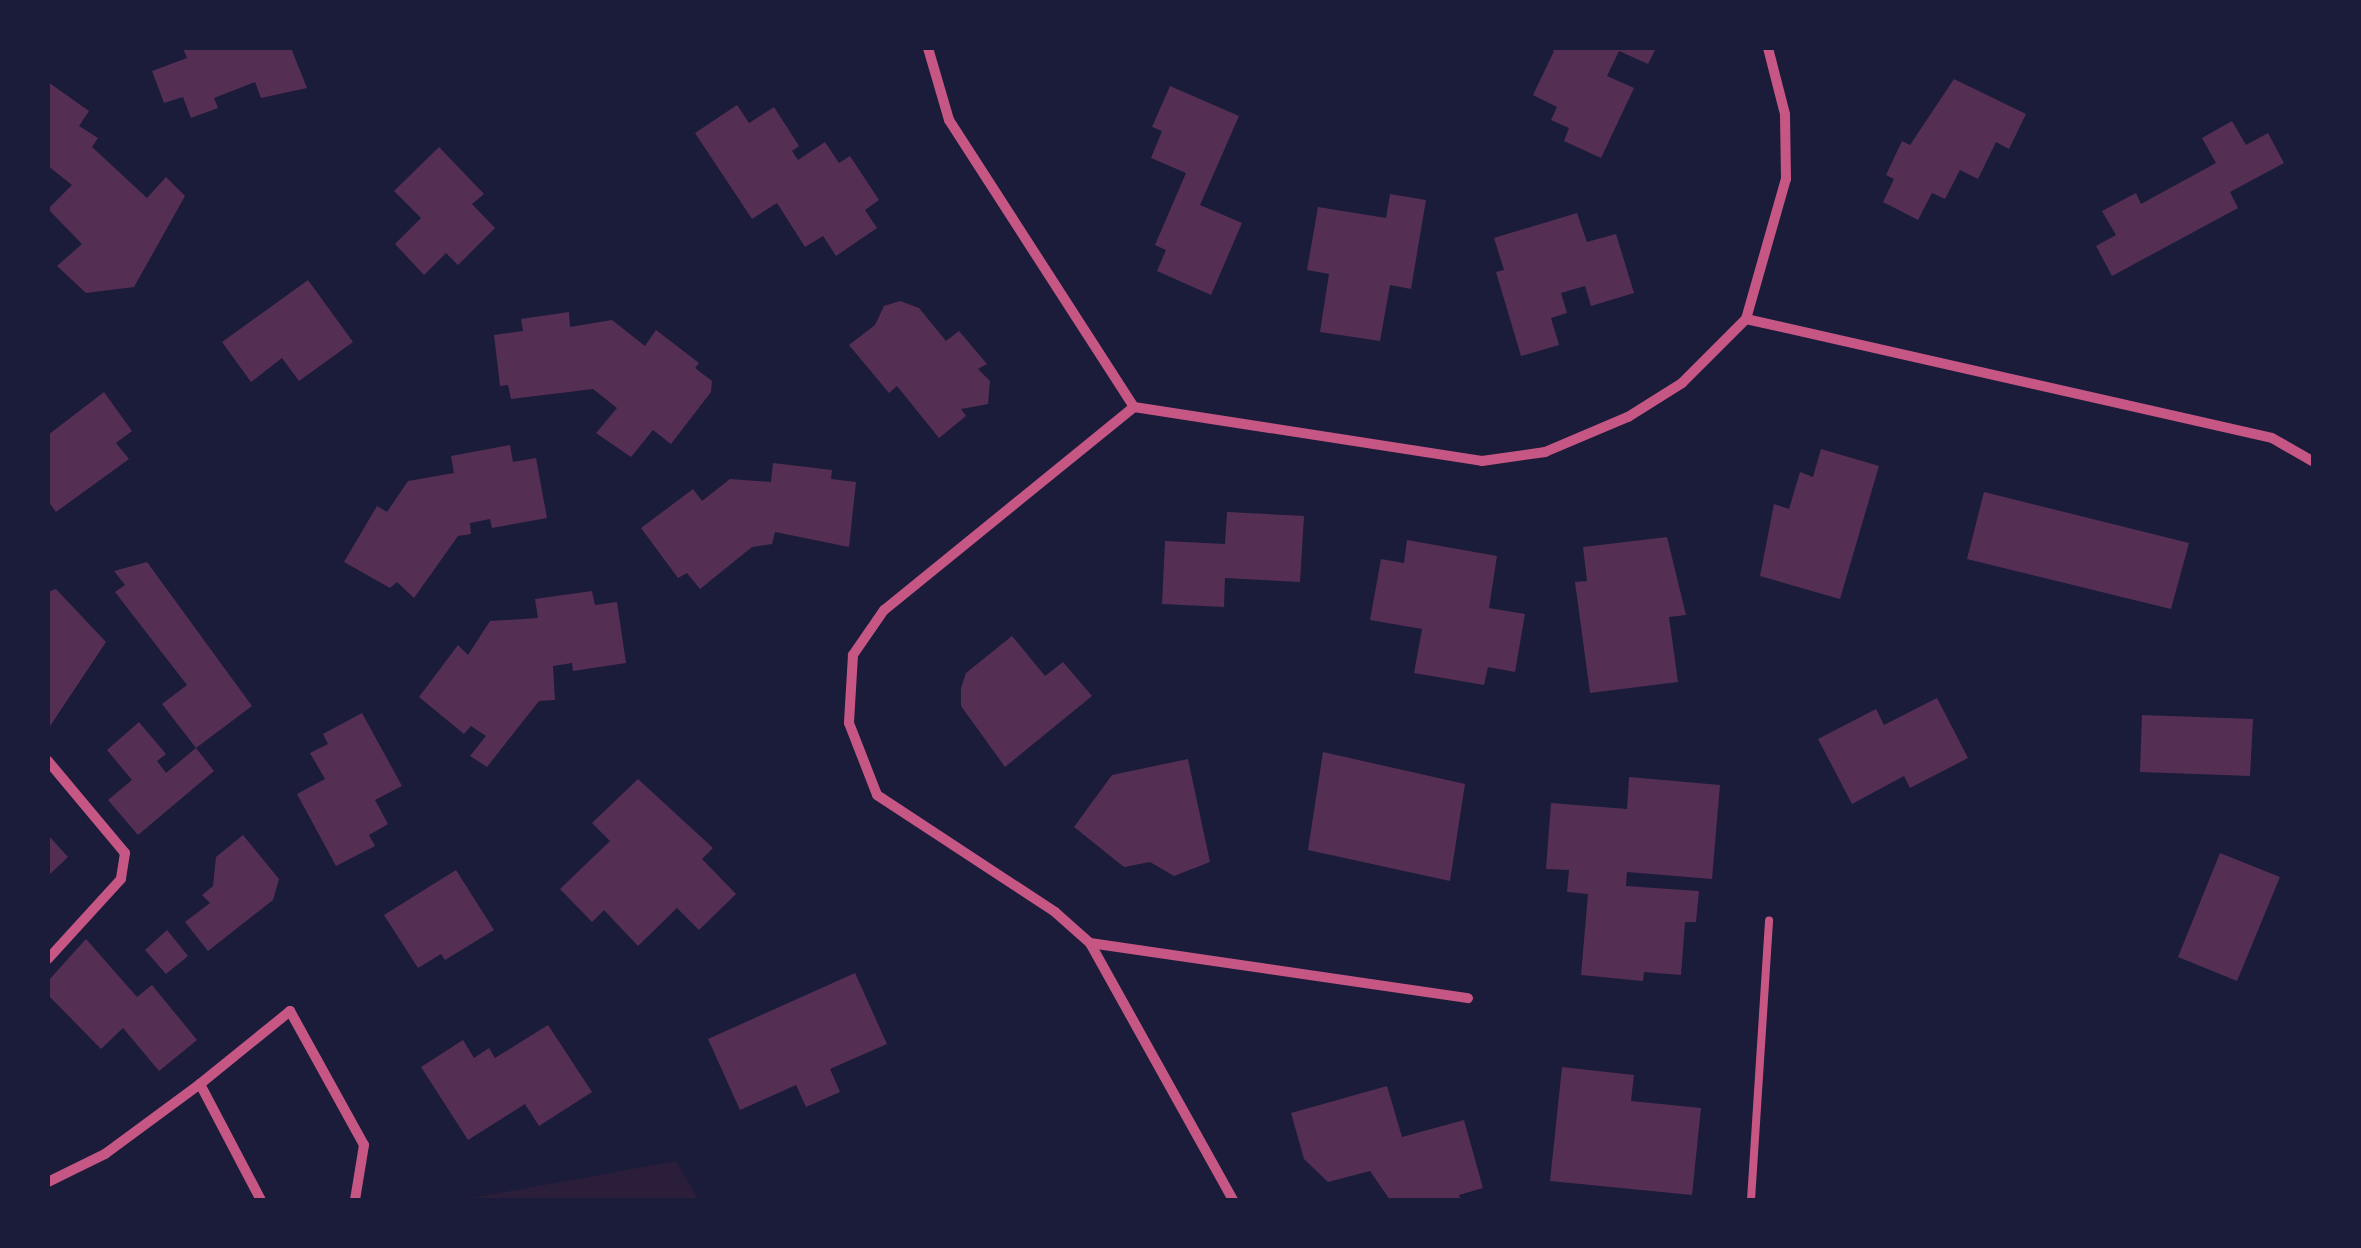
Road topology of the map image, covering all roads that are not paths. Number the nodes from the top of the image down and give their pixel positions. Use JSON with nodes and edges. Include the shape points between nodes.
{"nodes":[{"id":1,"x":928,"y":48,"type":"edge"},
{"id":2,"x":1768,"y":48,"type":"edge"},
{"id":3,"x":1746,"y":318,"type":"junction"},
{"id":4,"x":1134,"y":408,"type":"junction"},
{"id":5,"x":2314,"y":462,"type":"edge"},
{"id":6,"x":48,"y":762,"type":"edge"},
{"id":7,"x":1770,"y":921,"type":"dead end"},
{"id":8,"x":1090,"y":943,"type":"junction"},
{"id":9,"x":48,"y":959,"type":"edge"},
{"id":10,"x":1468,"y":998,"type":"dead end"},
{"id":11,"x":200,"y":1084,"type":"junction"},
{"id":12,"x":48,"y":1182,"type":"edge"},
{"id":13,"x":260,"y":1200,"type":"edge"},
{"id":14,"x":355,"y":1200,"type":"edge"},
{"id":15,"x":1233,"y":1200,"type":"edge"},
{"id":16,"x":1751,"y":1200,"type":"edge"}],
"edges":[{"from":1,"to":4,"type":"street","via":[[950,120]]},
{"from":2,"to":3,"type":"street","via":[[1784,114],[1786,179]]},
{"from":3,"to":4,"type":"street","via":[[1682,383],[1628,416],[1545,452],[1482,462]]},
{"from":3,"to":5,"type":"street","via":[[2272,438]]},
{"from":4,"to":8,"type":"street","via":[[884,610],[853,655],[849,687],[848,723],[877,795],[1056,912]]},
{"from":6,"to":9,"type":"street","via":[[125,853],[120,878]]},
{"from":7,"to":16,"type":"lane"},
{"from":8,"to":10,"type":"street"},
{"from":8,"to":15,"type":"street"},
{"from":11,"to":12,"type":"street","via":[[105,1154]]},
{"from":11,"to":13,"type":"street"},
{"from":11,"to":14,"type":"street","via":[[290,1011],[364,1145]]}]}
